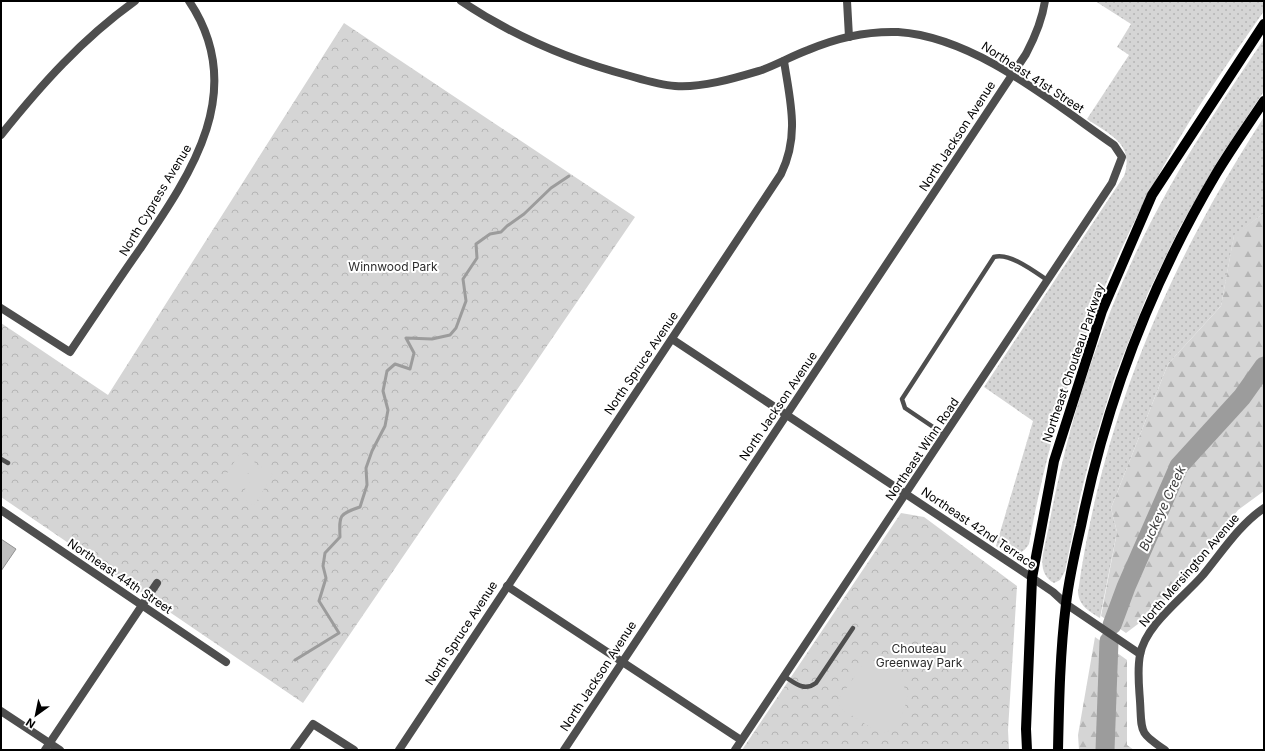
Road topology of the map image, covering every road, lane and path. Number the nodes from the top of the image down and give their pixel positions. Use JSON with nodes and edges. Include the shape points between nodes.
{"nodes":[{"id":1,"x":135,"y":1,"type":"edge"},
{"id":2,"x":189,"y":1,"type":"edge"},
{"id":3,"x":461,"y":1,"type":"edge"},
{"id":4,"x":847,"y":1,"type":"edge"},
{"id":5,"x":1045,"y":1,"type":"edge"},
{"id":6,"x":1264,"y":24,"type":"edge"},
{"id":7,"x":849,"y":36,"type":"junction"},
{"id":8,"x":784,"y":61,"type":"junction"},
{"id":9,"x":1012,"y":75,"type":"junction"},
{"id":10,"x":1264,"y":101,"type":"edge"},
{"id":11,"x":1,"y":135,"type":"edge"},
{"id":12,"x":1122,"y":157,"type":"joint"},
{"id":13,"x":1048,"y":280,"type":"junction"},
{"id":14,"x":1,"y":308,"type":"edge"},
{"id":15,"x":672,"y":338,"type":"junction"},
{"id":16,"x":788,"y":414,"type":"junction"},
{"id":17,"x":945,"y":435,"type":"junction"},
{"id":18,"x":1,"y":459,"type":"edge"},
{"id":19,"x":8,"y":463,"type":"dead end"},
{"id":20,"x":907,"y":494,"type":"junction"},
{"id":21,"x":1264,"y":508,"type":"edge"},
{"id":22,"x":1,"y":510,"type":"edge"},
{"id":23,"x":1032,"y":578,"type":"junction"},
{"id":24,"x":157,"y":583,"type":"dead end"},
{"id":25,"x":506,"y":586,"type":"junction"},
{"id":26,"x":1066,"y":604,"type":"junction"},
{"id":27,"x":142,"y":605,"type":"junction"},
{"id":28,"x":853,"y":628,"type":"dead end"},
{"id":29,"x":1140,"y":654,"type":"junction"},
{"id":30,"x":226,"y":662,"type":"dead end"},
{"id":31,"x":621,"y":662,"type":"junction"},
{"id":32,"x":784,"y":676,"type":"junction"},
{"id":33,"x":1,"y":711,"type":"edge"},
{"id":34,"x":741,"y":740,"type":"junction"},
{"id":35,"x":48,"y":747,"type":"edge"},
{"id":36,"x":60,"y":750,"type":"edge"},
{"id":37,"x":294,"y":750,"type":"edge"},
{"id":38,"x":354,"y":750,"type":"edge"},
{"id":39,"x":399,"y":750,"type":"edge"},
{"id":40,"x":564,"y":750,"type":"edge"},
{"id":41,"x":735,"y":750,"type":"edge"},
{"id":42,"x":1027,"y":750,"type":"edge"},
{"id":43,"x":1058,"y":750,"type":"edge"},
{"id":44,"x":1165,"y":750,"type":"edge"}],
"edges":[{"from":1,"to":11,"type":"street","via":[[56,69]]},
{"from":2,"to":14,"type":"street","name":"North Cypress Avenue","via":[[210,44],[214,72],[213,99],[198,153],[155,226],[70,352]]},
{"from":3,"to":8,"type":"street","via":[[534,43],[564,55],[606,69],[675,86],[725,80]]},
{"from":4,"to":7,"type":"street"},
{"from":5,"to":9,"type":"street","name":"North Jackson Avenue","via":[[1036,37]]},
{"from":6,"to":23,"type":"main road","name":"Northeast Chouteau Parkway","via":[[1152,195],[1102,311],[1054,461]]},
{"from":7,"to":8,"type":"street"},
{"from":7,"to":9,"type":"street","name":"Northeast 41st Street","via":[[899,32],[918,35],[977,54]]},
{"from":8,"to":15,"type":"street","name":"North Spruce Avenue","via":[[794,127],[791,148],[784,167]]},
{"from":9,"to":12,"type":"street","name":"Northeast 41st Street","via":[[1114,144]]},
{"from":9,"to":16,"type":"street","name":"North Jackson Avenue"},
{"from":10,"to":26,"type":"main road","via":[[1217,173],[1188,224],[1139,331],[1102,438],[1087,493]]},
{"from":12,"to":13,"type":"street","name":"Northeast Winn Road","via":[[1112,184]]},
{"from":13,"to":17,"type":"street","name":"Northeast Winn Road"},
{"from":13,"to":17,"type":"lane","via":[[1009,258],[994,257],[902,399],[905,408]]},
{"from":15,"to":16,"type":"street","name":"Northeast 42nd Terrace"},
{"from":15,"to":25,"type":"street","name":"North Spruce Avenue"},
{"from":16,"to":20,"type":"street","name":"Northeast 42nd Terrace"},
{"from":16,"to":31,"type":"street","name":"North Jackson Avenue"},
{"from":17,"to":20,"type":"street","name":"Northeast Winn Road"},
{"from":18,"to":19,"type":"lane"},
{"from":20,"to":23,"type":"street","name":"Northeast 42nd Terrace"},
{"from":20,"to":32,"type":"street","name":"Northeast Winn Road"},
{"from":21,"to":29,"type":"street","name":"North Mersington Avenue","via":[[1250,518],[1197,581],[1155,624],[1146,636]]},
{"from":22,"to":27,"type":"street","name":"Northeast 44th Street"},
{"from":23,"to":26,"type":"street","name":"Northeast 42nd Terrace"},
{"from":23,"to":42,"type":"main road","name":"Northeast Chouteau Parkway"},
{"from":24,"to":27,"type":"street"},
{"from":25,"to":31,"type":"street"},
{"from":25,"to":39,"type":"street","name":"North Spruce Avenue"},
{"from":26,"to":29,"type":"street","name":"Northeast 42nd Terrace"},
{"from":26,"to":43,"type":"main road"},
{"from":27,"to":30,"type":"street","name":"Northeast 44th Street"},
{"from":27,"to":35,"type":"street"},
{"from":28,"to":32,"type":"lane","via":[[810,688],[802,687]]},
{"from":29,"to":44,"type":"street","via":[[1138,673],[1142,730],[1149,739]]},
{"from":31,"to":34,"type":"street"},
{"from":31,"to":40,"type":"street","name":"North Jackson Avenue"},
{"from":32,"to":34,"type":"street","name":"Northeast Winn Road"},
{"from":33,"to":35,"type":"street"},
{"from":34,"to":41,"type":"street","name":"Northeast Winn Road"},
{"from":35,"to":36,"type":"street"},
{"from":37,"to":38,"type":"street","via":[[313,724]]}]}
